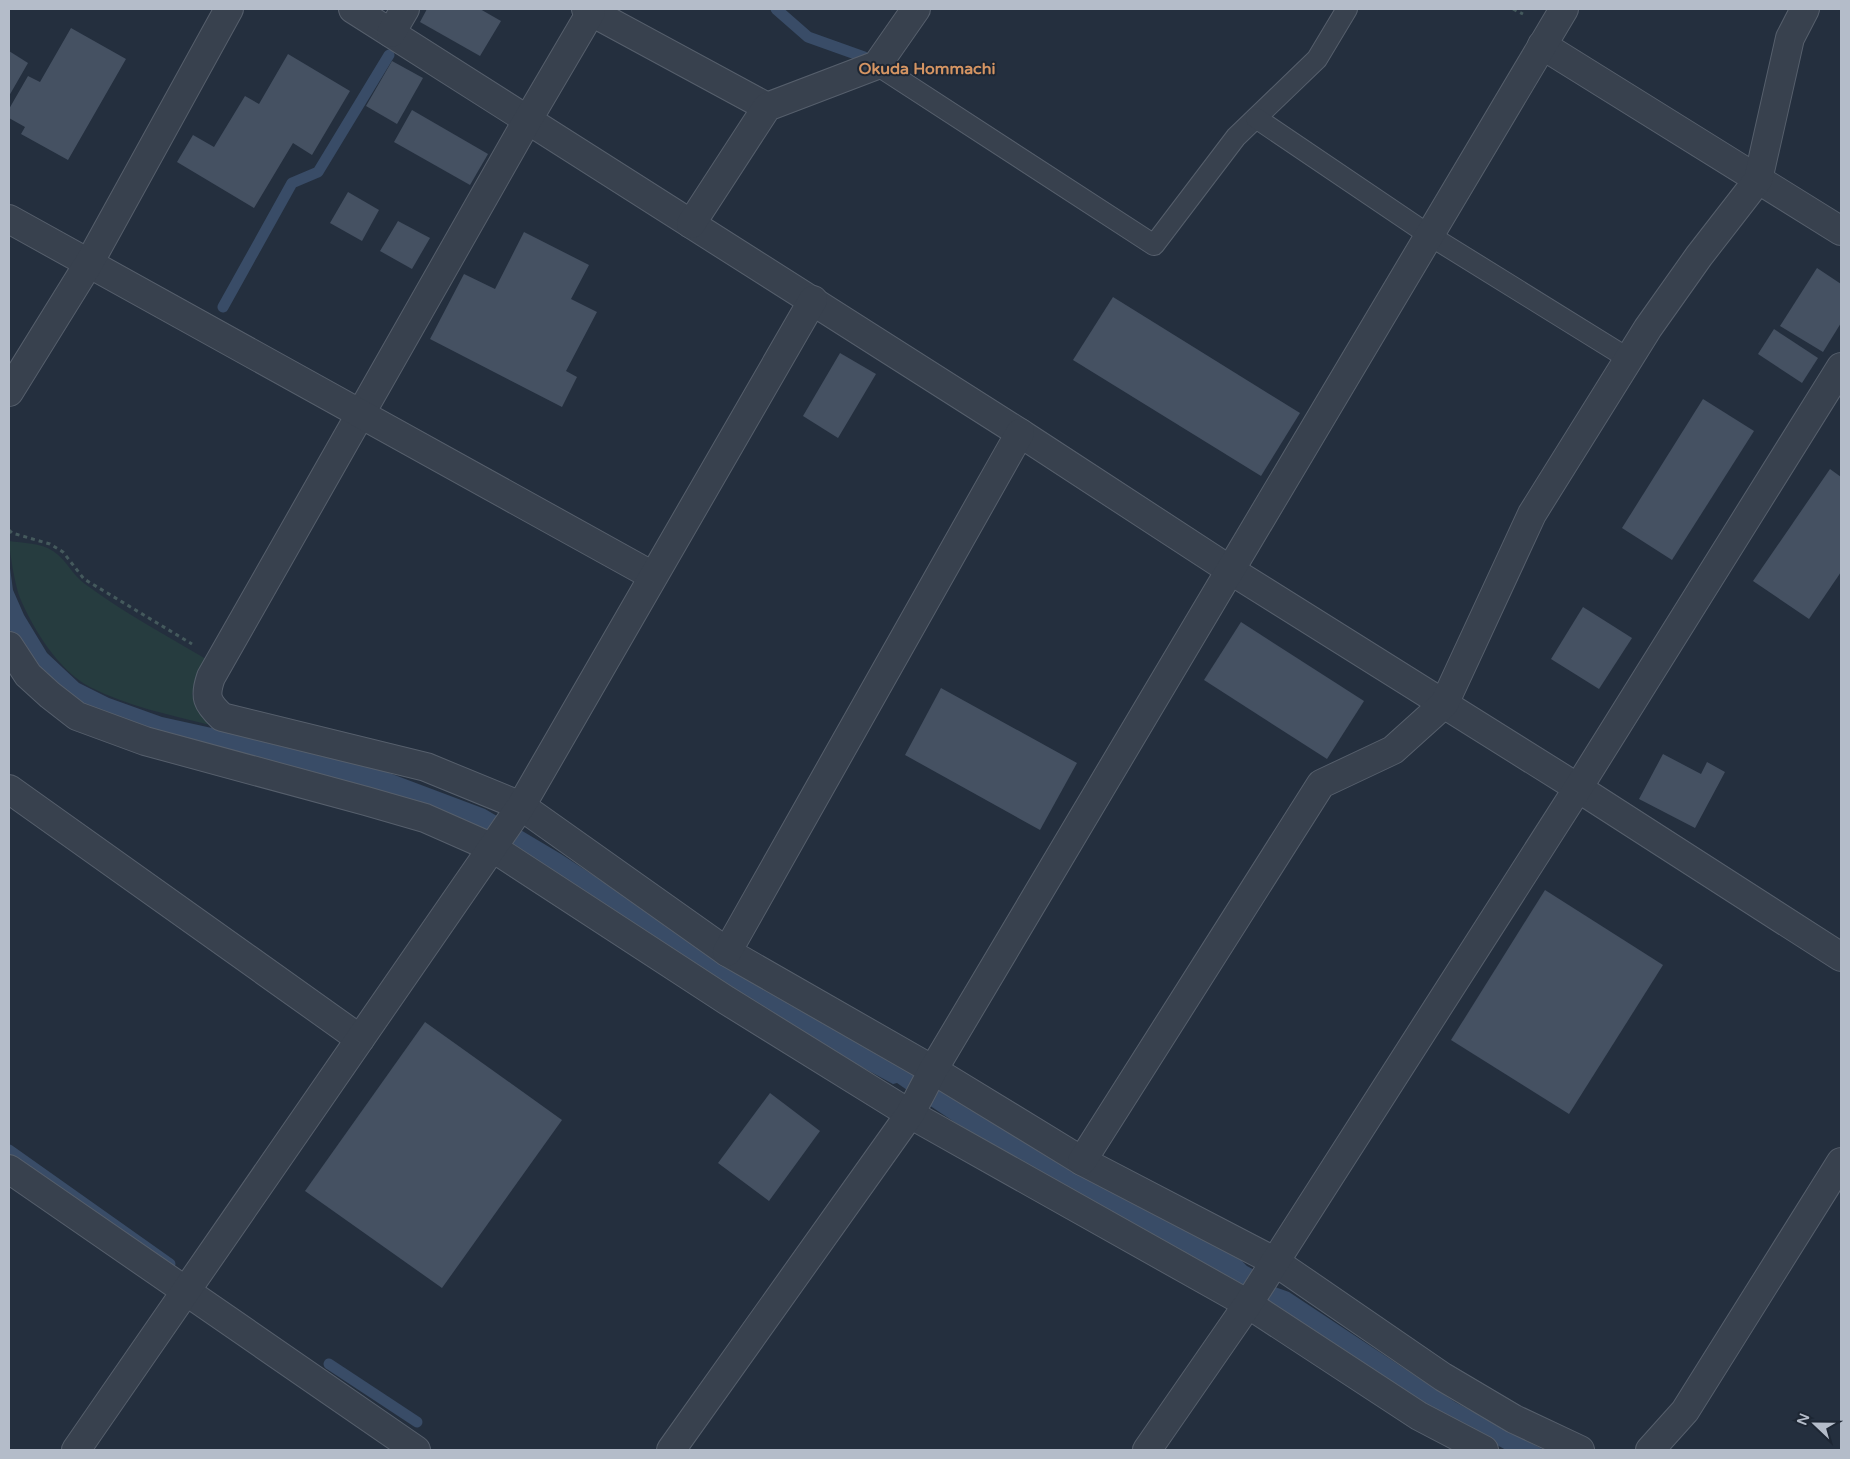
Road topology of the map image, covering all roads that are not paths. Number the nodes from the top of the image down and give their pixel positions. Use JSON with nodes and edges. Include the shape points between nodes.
{"nodes":[{"id":1,"x":229,"y":9,"type":"edge"},
{"id":2,"x":353,"y":9,"type":"edge"},
{"id":3,"x":405,"y":9,"type":"edge"},
{"id":4,"x":916,"y":9,"type":"edge"},
{"id":5,"x":1347,"y":9,"type":"edge"},
{"id":6,"x":1564,"y":9,"type":"edge"},
{"id":7,"x":1805,"y":9,"type":"edge"},
{"id":8,"x":589,"y":10,"type":"edge"},
{"id":9,"x":391,"y":33,"type":"junction"},
{"id":10,"x":1542,"y":45,"type":"junction"},
{"id":11,"x":877,"y":65,"type":"junction"},
{"id":12,"x":767,"y":106,"type":"junction"},
{"id":13,"x":1256,"y":118,"type":"junction"},
{"id":14,"x":527,"y":121,"type":"junction"},
{"id":15,"x":1758,"y":180,"type":"junction"},
{"id":16,"x":9,"y":219,"type":"edge"},
{"id":17,"x":691,"y":224,"type":"junction"},
{"id":18,"x":1841,"y":232,"type":"edge"},
{"id":19,"x":1429,"y":235,"type":"junction"},
{"id":20,"x":89,"y":263,"type":"junction"},
{"id":21,"x":813,"y":300,"type":"junction"},
{"id":22,"x":1629,"y":359,"type":"junction"},
{"id":23,"x":1841,"y":367,"type":"edge"},
{"id":24,"x":9,"y":392,"type":"edge"},
{"id":25,"x":361,"y":414,"type":"junction"},
{"id":26,"x":1020,"y":433,"type":"junction"},
{"id":27,"x":1230,"y":570,"type":"junction"},
{"id":28,"x":653,"y":576,"type":"junction"},
{"id":29,"x":9,"y":646,"type":"edge"},
{"id":30,"x":1444,"y":704,"type":"junction"},
{"id":31,"x":1578,"y":788,"type":"junction"},
{"id":32,"x":9,"y":789,"type":"edge"},
{"id":33,"x":521,"y":806,"type":"junction"},
{"id":34,"x":493,"y":848,"type":"junction"},
{"id":35,"x":726,"y":952,"type":"junction"},
{"id":36,"x":1841,"y":957,"type":"edge"},
{"id":37,"x":360,"y":1039,"type":"junction"},
{"id":38,"x":933,"y":1070,"type":"junction"},
{"id":39,"x":910,"y":1114,"type":"junction"},
{"id":40,"x":1082,"y":1161,"type":"junction"},
{"id":41,"x":1841,"y":1162,"type":"edge"},
{"id":42,"x":9,"y":1169,"type":"edge"},
{"id":43,"x":1274,"y":1261,"type":"junction"},
{"id":44,"x":187,"y":1290,"type":"junction"},
{"id":45,"x":1248,"y":1304,"type":"junction"},
{"id":46,"x":76,"y":1450,"type":"edge"},
{"id":47,"x":416,"y":1450,"type":"edge"},
{"id":48,"x":671,"y":1450,"type":"edge"},
{"id":49,"x":1147,"y":1450,"type":"edge"},
{"id":50,"x":1484,"y":1450,"type":"edge"},
{"id":51,"x":1580,"y":1450,"type":"edge"},
{"id":52,"x":1650,"y":1450,"type":"edge"}],
"edges":[{"from":1,"to":20,"type":"street"},
{"from":2,"to":9,"type":"street"},
{"from":3,"to":9,"type":"street"},
{"from":4,"to":11,"type":"street"},
{"from":5,"to":13,"type":"lane","via":[[1316,59]]},
{"from":6,"to":10,"type":"street"},
{"from":7,"to":15,"type":"street","via":[[1790,38]]},
{"from":8,"to":12,"type":"street"},
{"from":8,"to":14,"type":"street"},
{"from":9,"to":14,"type":"street"},
{"from":10,"to":15,"type":"street"},
{"from":10,"to":19,"type":"street"},
{"from":11,"to":12,"type":"street"},
{"from":11,"to":13,"type":"lane","via":[[1154,245],[1236,137]]},
{"from":12,"to":17,"type":"street"},
{"from":13,"to":19,"type":"lane"},
{"from":14,"to":17,"type":"street"},
{"from":14,"to":25,"type":"street"},
{"from":15,"to":18,"type":"street"},
{"from":15,"to":22,"type":"street","via":[[1699,256]]},
{"from":16,"to":20,"type":"street"},
{"from":17,"to":21,"type":"street"},
{"from":19,"to":22,"type":"lane"},
{"from":19,"to":27,"type":"street"},
{"from":20,"to":24,"type":"street"},
{"from":20,"to":25,"type":"street"},
{"from":21,"to":26,"type":"street"},
{"from":21,"to":28,"type":"street"},
{"from":22,"to":30,"type":"street","via":[[1532,514]]},
{"from":23,"to":31,"type":"street"},
{"from":25,"to":28,"type":"street"},
{"from":25,"to":33,"type":"street","via":[[211,677],[206,691],[210,706],[222,717],[426,767]]},
{"from":26,"to":27,"type":"street"},
{"from":26,"to":35,"type":"street"},
{"from":27,"to":30,"type":"street"},
{"from":27,"to":38,"type":"street"},
{"from":28,"to":33,"type":"street"},
{"from":29,"to":34,"type":"street","via":[[28,675],[76,716],[145,741],[425,818]]},
{"from":30,"to":31,"type":"street"},
{"from":30,"to":40,"type":"street","via":[[1393,750],[1321,784]]},
{"from":31,"to":36,"type":"street"},
{"from":31,"to":43,"type":"street"},
{"from":32,"to":37,"type":"street"},
{"from":33,"to":34,"type":"street"},
{"from":33,"to":35,"type":"street"},
{"from":34,"to":37,"type":"street"},
{"from":34,"to":39,"type":"street","via":[[726,1000]]},
{"from":35,"to":38,"type":"street"},
{"from":37,"to":44,"type":"street"},
{"from":38,"to":39,"type":"street"},
{"from":38,"to":40,"type":"street"},
{"from":39,"to":45,"type":"street"},
{"from":39,"to":48,"type":"street"},
{"from":40,"to":43,"type":"street"},
{"from":41,"to":52,"type":"street","via":[[1685,1412]]},
{"from":42,"to":44,"type":"street"},
{"from":43,"to":45,"type":"street"},
{"from":43,"to":51,"type":"street","via":[[1443,1377],[1514,1419]]},
{"from":44,"to":46,"type":"street"},
{"from":44,"to":47,"type":"street"},
{"from":45,"to":49,"type":"street"},
{"from":45,"to":50,"type":"street","via":[[1419,1416]]}]}
